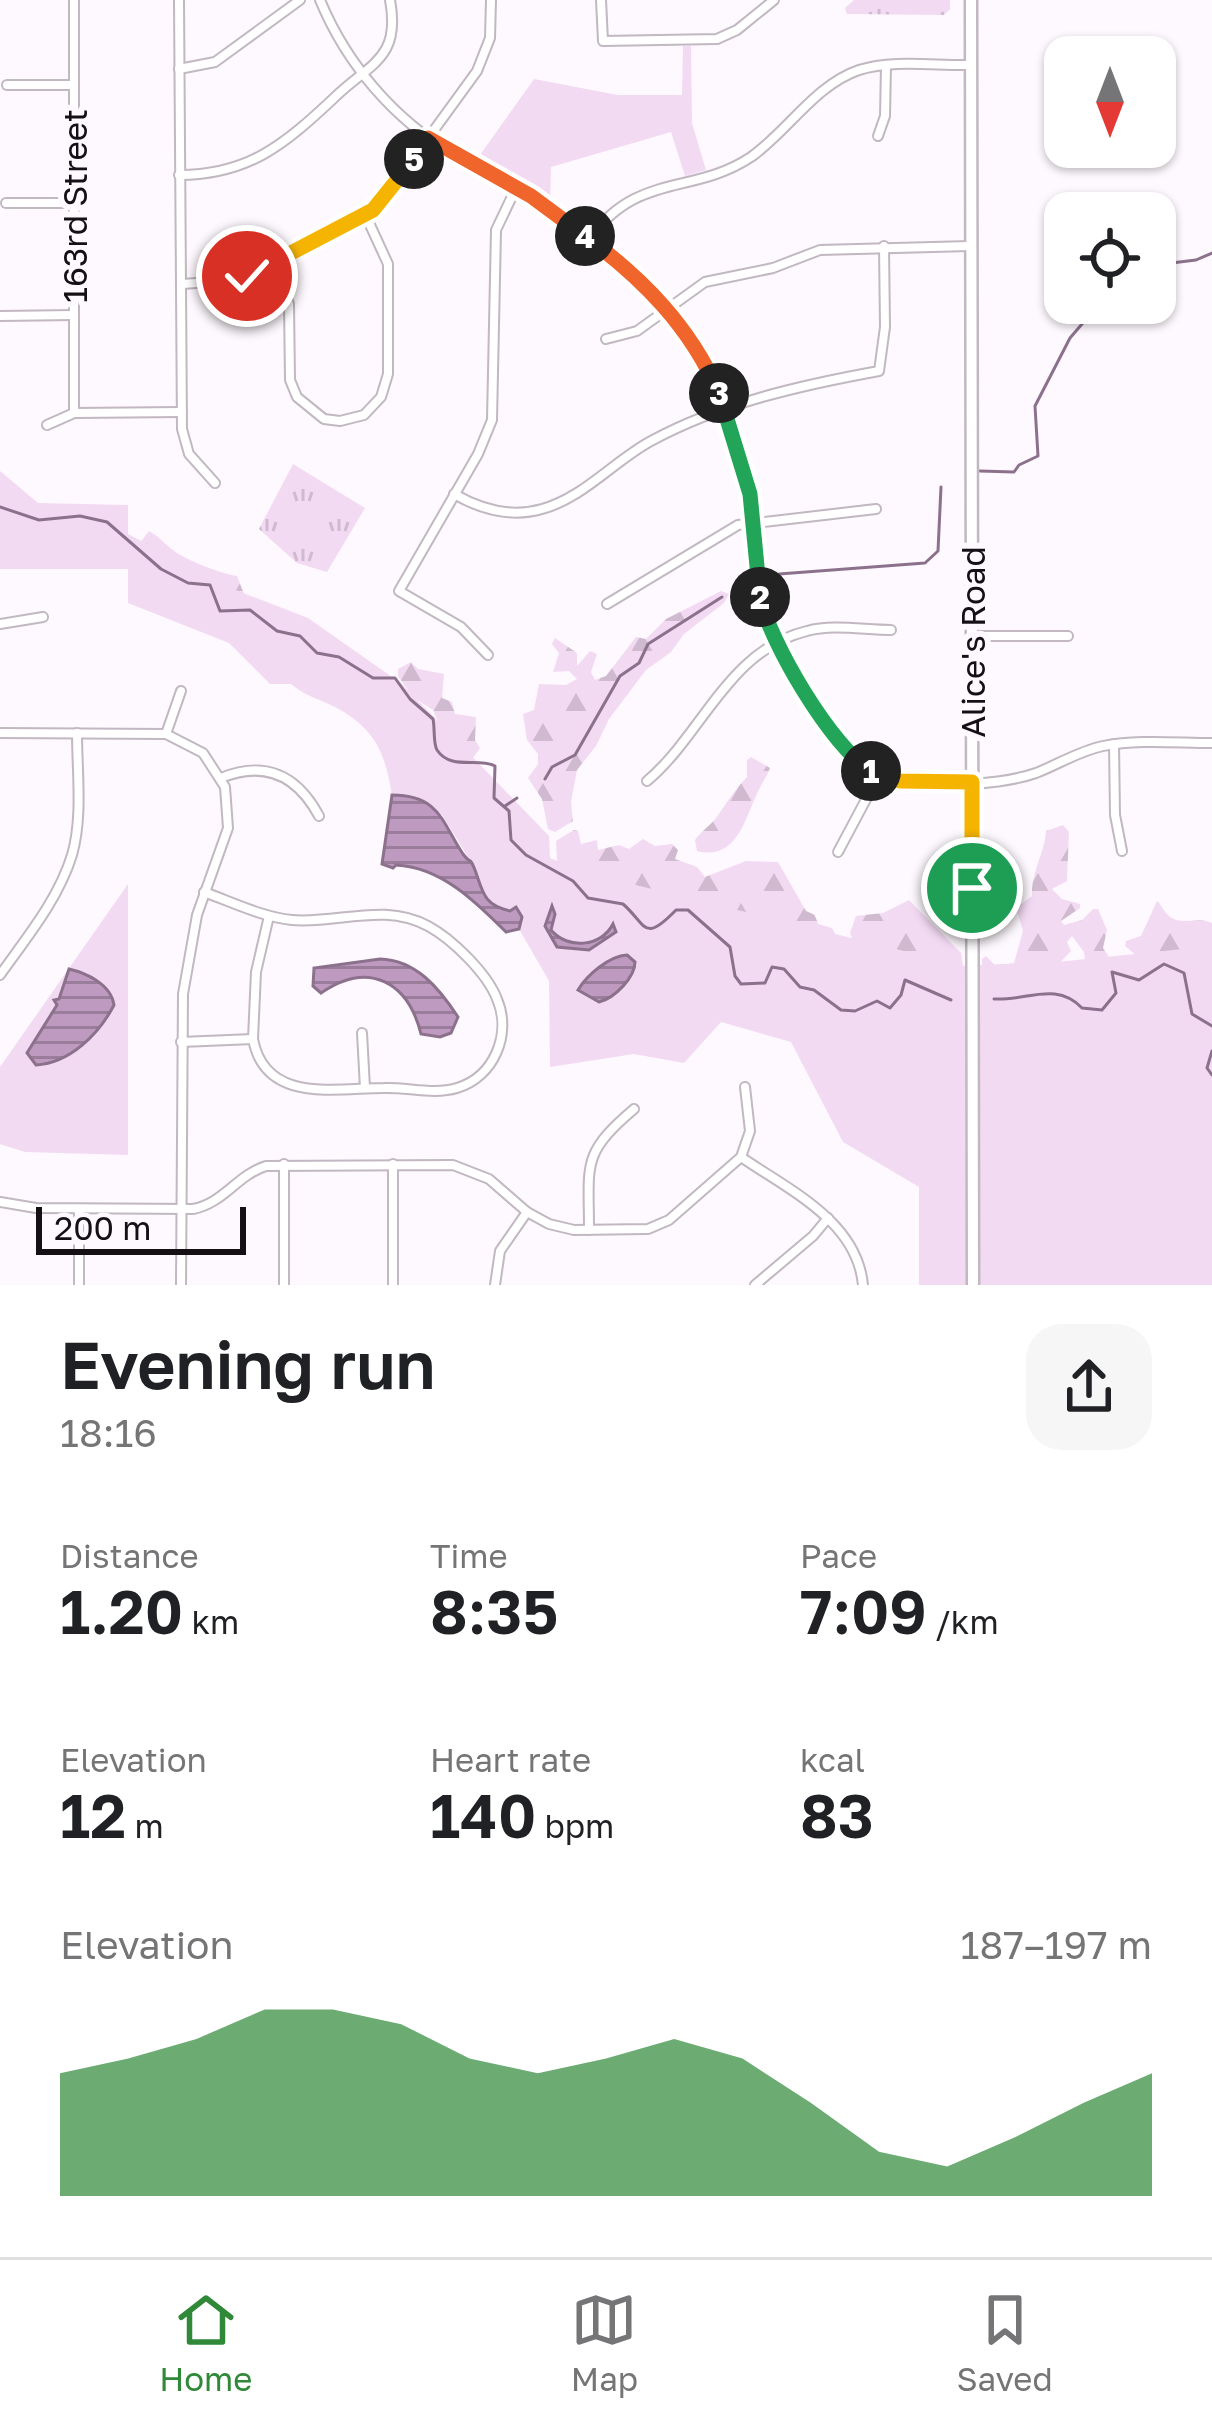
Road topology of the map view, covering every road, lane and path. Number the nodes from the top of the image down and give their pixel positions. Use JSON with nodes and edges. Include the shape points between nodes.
{"nodes":[{"id":1,"x":74,"y":0,"type":"edge"},
{"id":2,"x":178,"y":0,"type":"edge"},
{"id":3,"x":299,"y":0,"type":"edge"},
{"id":4,"x":320,"y":0,"type":"edge"},
{"id":5,"x":390,"y":0,"type":"edge"},
{"id":6,"x":491,"y":0,"type":"edge"},
{"id":7,"x":601,"y":0,"type":"edge"},
{"id":8,"x":774,"y":0,"type":"edge"},
{"id":9,"x":971,"y":0,"type":"edge"},
{"id":10,"x":971,"y":65,"type":"junction"},
{"id":11,"x":886,"y":66,"type":"junction"},
{"id":12,"x":178,"y":69,"type":"junction"},
{"id":13,"x":363,"y":74,"type":"junction"},
{"id":14,"x":7,"y":85,"type":"dead end"},
{"id":15,"x":74,"y":85,"type":"junction"},
{"id":16,"x":878,"y":136,"type":"dead end"},
{"id":17,"x":428,"y":138,"type":"junction"},
{"id":18,"x":178,"y":175,"type":"junction"},
{"id":19,"x":516,"y":188,"type":"junction"},
{"id":20,"x":6,"y":203,"type":"dead end"},
{"id":21,"x":74,"y":203,"type":"junction"},
{"id":22,"x":365,"y":214,"type":"junction"},
{"id":23,"x":589,"y":239,"type":"junction"},
{"id":24,"x":884,"y":246,"type":"junction"},
{"id":25,"x":970,"y":246,"type":"junction"},
{"id":26,"x":272,"y":263,"type":"junction"},
{"id":27,"x":182,"y":284,"type":"junction"},
{"id":28,"x":667,"y":308,"type":"junction"},
{"id":29,"x":74,"y":315,"type":"junction"},
{"id":30,"x":0,"y":316,"type":"edge"},
{"id":31,"x":606,"y":340,"type":"dead end"},
{"id":32,"x":727,"y":410,"type":"junction"},
{"id":33,"x":74,"y":412,"type":"junction"},
{"id":34,"x":182,"y":412,"type":"junction"},
{"id":35,"x":47,"y":425,"type":"dead end"},
{"id":36,"x":215,"y":484,"type":"dead end"},
{"id":37,"x":454,"y":494,"type":"junction"},
{"id":38,"x":876,"y":509,"type":"dead end"},
{"id":39,"x":754,"y":522,"type":"junction"},
{"id":40,"x":607,"y":604,"type":"dead end"},
{"id":41,"x":43,"y":617,"type":"dead end"},
{"id":42,"x":0,"y":624,"type":"edge"},
{"id":43,"x":891,"y":630,"type":"dead end"},
{"id":44,"x":972,"y":636,"type":"junction"},
{"id":45,"x":1068,"y":636,"type":"dead end"},
{"id":46,"x":778,"y":645,"type":"junction"},
{"id":47,"x":488,"y":656,"type":"dead end"},
{"id":48,"x":182,"y":691,"type":"dead end"},
{"id":49,"x":0,"y":733,"type":"edge"},
{"id":50,"x":77,"y":733,"type":"junction"},
{"id":51,"x":166,"y":734,"type":"junction"},
{"id":52,"x":1212,"y":743,"type":"edge"},
{"id":53,"x":1114,"y":744,"type":"junction"},
{"id":54,"x":879,"y":775,"type":"junction"},
{"id":55,"x":221,"y":778,"type":"junction"},
{"id":56,"x":646,"y":781,"type":"dead end"},
{"id":57,"x":972,"y":782,"type":"junction"},
{"id":58,"x":319,"y":816,"type":"dead end"},
{"id":59,"x":1122,"y":850,"type":"dead end"},
{"id":60,"x":838,"y":852,"type":"dead end"},
{"id":61,"x":204,"y":892,"type":"junction"},
{"id":62,"x":269,"y":916,"type":"junction"},
{"id":63,"x":0,"y":975,"type":"edge"},
{"id":64,"x":362,"y":1033,"type":"dead end"},
{"id":65,"x":253,"y":1040,"type":"junction"},
{"id":66,"x":182,"y":1042,"type":"junction"},
{"id":67,"x":745,"y":1087,"type":"dead end"},
{"id":68,"x":365,"y":1088,"type":"junction"},
{"id":69,"x":634,"y":1109,"type":"dead end"},
{"id":70,"x":741,"y":1157,"type":"junction"},
{"id":71,"x":284,"y":1164,"type":"junction"},
{"id":72,"x":393,"y":1164,"type":"junction"},
{"id":73,"x":0,"y":1202,"type":"edge"},
{"id":74,"x":79,"y":1209,"type":"junction"},
{"id":75,"x":182,"y":1209,"type":"junction"},
{"id":76,"x":527,"y":1212,"type":"junction"},
{"id":77,"x":828,"y":1218,"type":"junction"},
{"id":78,"x":589,"y":1230,"type":"junction"},
{"id":79,"x":79,"y":1285,"type":"edge"},
{"id":80,"x":181,"y":1285,"type":"edge"},
{"id":81,"x":284,"y":1285,"type":"edge"},
{"id":82,"x":393,"y":1285,"type":"edge"},
{"id":83,"x":495,"y":1285,"type":"edge"},
{"id":84,"x":755,"y":1285,"type":"edge"},
{"id":85,"x":863,"y":1285,"type":"edge"},
{"id":86,"x":973,"y":1285,"type":"edge"}],
"edges":[{"from":1,"to":15,"type":"street","name":"163rd Street"},
{"from":2,"to":12,"type":"street"},
{"from":3,"to":12,"type":"street","via":[[215,62]]},
{"from":4,"to":13,"type":"street"},
{"from":5,"to":13,"type":"street","via":[[389,46]]},
{"from":6,"to":17,"type":"street","via":[[481,64]]},
{"from":7,"to":8,"type":"street","via":[[603,41],[704,41],[729,34]]},
{"from":9,"to":10,"type":"main road","name":"Alice's Road"},
{"from":10,"to":11,"type":"street"},
{"from":10,"to":25,"type":"main road","name":"Alice's Road"},
{"from":11,"to":16,"type":"street"},
{"from":11,"to":23,"type":"street","via":[[832,85],[744,160],[622,203]]},
{"from":12,"to":18,"type":"street"},
{"from":13,"to":17,"type":"street"},
{"from":13,"to":18,"type":"street","via":[[290,139],[227,170]]},
{"from":14,"to":15,"type":"street"},
{"from":15,"to":21,"type":"street","name":"163rd Street"},
{"from":17,"to":19,"type":"street"},
{"from":17,"to":22,"type":"street"},
{"from":18,"to":27,"type":"street"},
{"from":19,"to":23,"type":"street"},
{"from":19,"to":37,"type":"street","via":[[496,230],[495,406],[483,446]]},
{"from":20,"to":21,"type":"street"},
{"from":21,"to":29,"type":"street","name":"163rd Street"},
{"from":22,"to":26,"type":"street"},
{"from":22,"to":26,"type":"street","via":[[388,264],[388,374],[370,410],[340,421],[302,404],[292,388],[289,304]]},
{"from":23,"to":28,"type":"street"},
{"from":24,"to":25,"type":"street"},
{"from":24,"to":28,"type":"street","via":[[834,247],[717,278]]},
{"from":24,"to":32,"type":"street","via":[[879,371]]},
{"from":25,"to":44,"type":"main road","name":"Alice's Road"},
{"from":26,"to":27,"type":"street","via":[[239,280]]},
{"from":27,"to":34,"type":"street"},
{"from":28,"to":31,"type":"street","via":[[637,331]]},
{"from":28,"to":32,"type":"street"},
{"from":29,"to":30,"type":"street"},
{"from":29,"to":33,"type":"street","name":"163rd Street"},
{"from":32,"to":37,"type":"street","via":[[660,436],[539,510],[500,512]]},
{"from":32,"to":39,"type":"street"},
{"from":33,"to":34,"type":"street"},
{"from":33,"to":35,"type":"street"},
{"from":34,"to":36,"type":"street","via":[[189,454]]},
{"from":37,"to":47,"type":"street","via":[[399,591],[461,627]]},
{"from":38,"to":39,"type":"street"},
{"from":39,"to":40,"type":"street"},
{"from":39,"to":46,"type":"street","via":[[759,593]]},
{"from":41,"to":42,"type":"street"},
{"from":43,"to":46,"type":"street","via":[[817,629]]},
{"from":44,"to":45,"type":"street"},
{"from":44,"to":57,"type":"main road","name":"Alice's Road"},
{"from":46,"to":54,"type":"street","via":[[843,748]]},
{"from":46,"to":56,"type":"street","via":[[730,679],[682,748]]},
{"from":48,"to":51,"type":"street"},
{"from":49,"to":50,"type":"street"},
{"from":50,"to":51,"type":"street"},
{"from":50,"to":63,"type":"street","via":[[72,853],[50,905]]},
{"from":51,"to":55,"type":"street","via":[[203,754]]},
{"from":52,"to":53,"type":"street"},
{"from":53,"to":57,"type":"street","via":[[1017,778]]},
{"from":53,"to":59,"type":"street"},
{"from":54,"to":57,"type":"street"},
{"from":54,"to":60,"type":"street"},
{"from":55,"to":58,"type":"street","via":[[252,769],[278,773],[302,789]]},
{"from":55,"to":61,"type":"street","via":[[228,828]]},
{"from":57,"to":86,"type":"main road","name":"Alice's Road"},
{"from":61,"to":62,"type":"street"},
{"from":61,"to":66,"type":"street","via":[[185,966]]},
{"from":62,"to":65,"type":"street"},
{"from":62,"to":68,"type":"street","via":[[414,920],[448,941],[497,998],[499,1048],[470,1083]]},
{"from":64,"to":68,"type":"street"},
{"from":65,"to":66,"type":"street"},
{"from":65,"to":68,"type":"street","via":[[265,1068],[287,1085]]},
{"from":66,"to":75,"type":"street"},
{"from":67,"to":70,"type":"street","via":[[750,1132]]},
{"from":69,"to":78,"type":"street","via":[[602,1136],[590,1159]]},
{"from":70,"to":77,"type":"street"},
{"from":70,"to":78,"type":"street","via":[[656,1227]]},
{"from":71,"to":72,"type":"street"},
{"from":71,"to":75,"type":"street","via":[[249,1172],[209,1206]]},
{"from":71,"to":81,"type":"street"},
{"from":72,"to":76,"type":"street","via":[[466,1168]]},
{"from":72,"to":82,"type":"street"},
{"from":73,"to":74,"type":"street"},
{"from":74,"to":75,"type":"street"},
{"from":74,"to":79,"type":"street"},
{"from":75,"to":80,"type":"street"},
{"from":76,"to":78,"type":"street"},
{"from":76,"to":83,"type":"street","via":[[500,1251]]},
{"from":77,"to":84,"type":"street"},
{"from":77,"to":85,"type":"street","via":[[854,1250]]}]}
